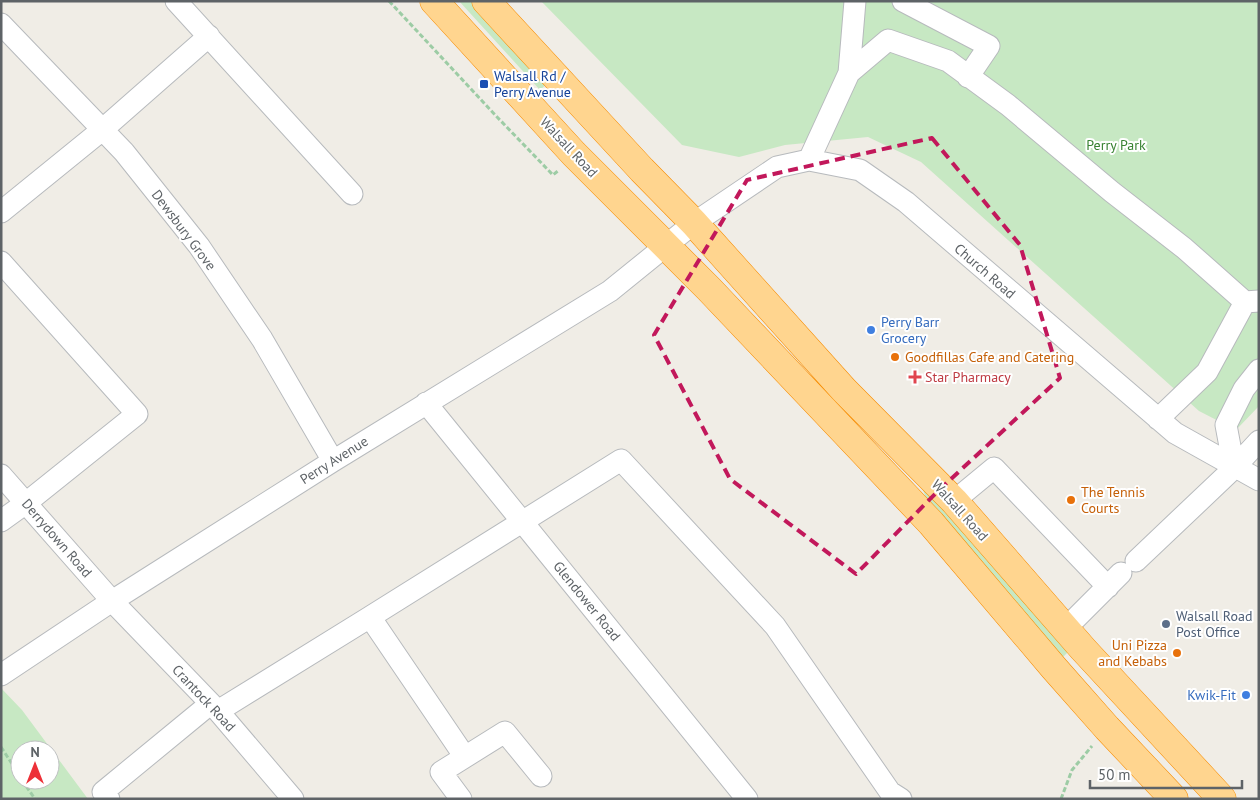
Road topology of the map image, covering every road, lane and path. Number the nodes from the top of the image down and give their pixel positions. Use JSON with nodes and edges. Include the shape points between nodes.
{"nodes":[{"id":1,"x":176,"y":1,"type":"edge"},
{"id":2,"x":389,"y":1,"type":"edge"},
{"id":3,"x":434,"y":1,"type":"edge"},
{"id":4,"x":486,"y":1,"type":"edge"},
{"id":5,"x":855,"y":1,"type":"edge"},
{"id":6,"x":903,"y":1,"type":"edge"},
{"id":7,"x":1,"y":24,"type":"edge"},
{"id":8,"x":209,"y":36,"type":"junction"},
{"id":9,"x":849,"y":73,"type":"junction"},
{"id":10,"x":976,"y":82,"type":"junction"},
{"id":11,"x":102,"y":130,"type":"junction"},
{"id":12,"x":809,"y":160,"type":"junction"},
{"id":13,"x":556,"y":173,"type":"dead end"},
{"id":14,"x":352,"y":194,"type":"dead end"},
{"id":15,"x":1,"y":212,"type":"edge"},
{"id":16,"x":694,"y":223,"type":"junction"},
{"id":17,"x":666,"y":246,"type":"junction"},
{"id":18,"x":1,"y":262,"type":"edge"},
{"id":19,"x":1252,"y":301,"type":"edge"},
{"id":20,"x":1259,"y":370,"type":"edge"},
{"id":21,"x":426,"y":403,"type":"junction"},
{"id":22,"x":1158,"y":419,"type":"junction"},
{"id":23,"x":1259,"y":441,"type":"edge"},
{"id":24,"x":333,"y":461,"type":"junction"},
{"id":25,"x":1234,"y":468,"type":"junction"},
{"id":26,"x":1,"y":475,"type":"edge"},
{"id":27,"x":1259,"y":480,"type":"edge"},
{"id":28,"x":954,"y":501,"type":"junction"},
{"id":29,"x":26,"y":503,"type":"junction"},
{"id":30,"x":1,"y":521,"type":"edge"},
{"id":31,"x":523,"y":522,"type":"junction"},
{"id":32,"x":1122,"y":574,"type":"junction"},
{"id":33,"x":112,"y":601,"type":"junction"},
{"id":34,"x":370,"y":617,"type":"junction"},
{"id":35,"x":1065,"y":629,"type":"junction"},
{"id":36,"x":1,"y":674,"type":"edge"},
{"id":37,"x":214,"y":708,"type":"junction"},
{"id":38,"x":1107,"y":728,"type":"junction"},
{"id":39,"x":1,"y":748,"type":"edge"},
{"id":40,"x":465,"y":757,"type":"junction"},
{"id":41,"x":10,"y":761,"type":"edge"},
{"id":42,"x":541,"y":776,"type":"dead end"},
{"id":43,"x":109,"y":799,"type":"edge"},
{"id":44,"x":293,"y":799,"type":"edge"},
{"id":45,"x":460,"y":799,"type":"edge"},
{"id":46,"x":747,"y":799,"type":"edge"},
{"id":47,"x":901,"y":799,"type":"edge"},
{"id":48,"x":1061,"y":799,"type":"edge"},
{"id":49,"x":1174,"y":799,"type":"edge"},
{"id":50,"x":1222,"y":799,"type":"edge"}],
"edges":[{"from":1,"to":8,"type":"street"},
{"from":2,"to":13,"type":"path","via":[[498,118],[554,175]]},
{"from":3,"to":17,"type":"highway","name":"Walsall Road","via":[[574,154]]},
{"from":4,"to":16,"type":"highway","name":"Walsall Road"},
{"from":5,"to":9,"type":"street"},
{"from":6,"to":10,"type":"street","via":[[989,46]]},
{"from":7,"to":11,"type":"street","name":"Dewsbury Grove"},
{"from":8,"to":11,"type":"street"},
{"from":8,"to":14,"type":"street"},
{"from":9,"to":10,"type":"street","via":[[888,40],[948,61]]},
{"from":9,"to":12,"type":"street"},
{"from":10,"to":19,"type":"street"},
{"from":11,"to":15,"type":"street"},
{"from":11,"to":24,"type":"street","name":"Dewsbury Grove","via":[[124,152],[199,246],[262,339]]},
{"from":12,"to":16,"type":"street","name":"Church Road","via":[[777,167]]},
{"from":12,"to":22,"type":"street","name":"Church Road","via":[[860,170],[906,202]]},
{"from":16,"to":17,"type":"street"},
{"from":16,"to":28,"type":"highway","name":"Walsall Road","via":[[844,390]]},
{"from":17,"to":21,"type":"street","name":"Perry Avenue","via":[[610,291]]},
{"from":17,"to":38,"type":"highway","name":"Walsall Road","via":[[932,523]]},
{"from":18,"to":29,"type":"street","via":[[137,414]]},
{"from":19,"to":22,"type":"street","via":[[1207,372]]},
{"from":20,"to":25,"type":"street","via":[[1244,389],[1226,425]]},
{"from":21,"to":24,"type":"street","name":"Perry Avenue"},
{"from":21,"to":31,"type":"street","name":"Glendower Road"},
{"from":22,"to":25,"type":"street","name":"Church Road","via":[[1175,433]]},
{"from":23,"to":25,"type":"street"},
{"from":24,"to":33,"type":"street","name":"Perry Avenue"},
{"from":25,"to":27,"type":"street","name":"Church Road"},
{"from":25,"to":32,"type":"street"},
{"from":26,"to":29,"type":"street","name":"Derrydown Road"},
{"from":28,"to":32,"type":"street","via":[[994,468]]},
{"from":28,"to":35,"type":"highway","name":"Walsall Road"},
{"from":29,"to":30,"type":"street"},
{"from":29,"to":33,"type":"street","name":"Derrydown Road"},
{"from":31,"to":34,"type":"street"},
{"from":31,"to":46,"type":"street","name":"Glendower Road"},
{"from":31,"to":47,"type":"street","via":[[621,460],[775,626],[890,792]]},
{"from":32,"to":35,"type":"street"},
{"from":33,"to":36,"type":"street","name":"Perry Avenue"},
{"from":33,"to":37,"type":"street","name":"Crantock Road"},
{"from":34,"to":37,"type":"street"},
{"from":34,"to":40,"type":"street"},
{"from":35,"to":50,"type":"highway","name":"Walsall Road"},
{"from":37,"to":43,"type":"street","via":[[103,792]]},
{"from":37,"to":44,"type":"street","name":"Crantock Road"},
{"from":38,"to":48,"type":"path","via":[[1072,770]]},
{"from":38,"to":49,"type":"highway","name":"Walsall Road"},
{"from":39,"to":41,"type":"path"},
{"from":40,"to":42,"type":"street","via":[[505,732]]},
{"from":40,"to":45,"type":"street","via":[[441,772]]}]}
